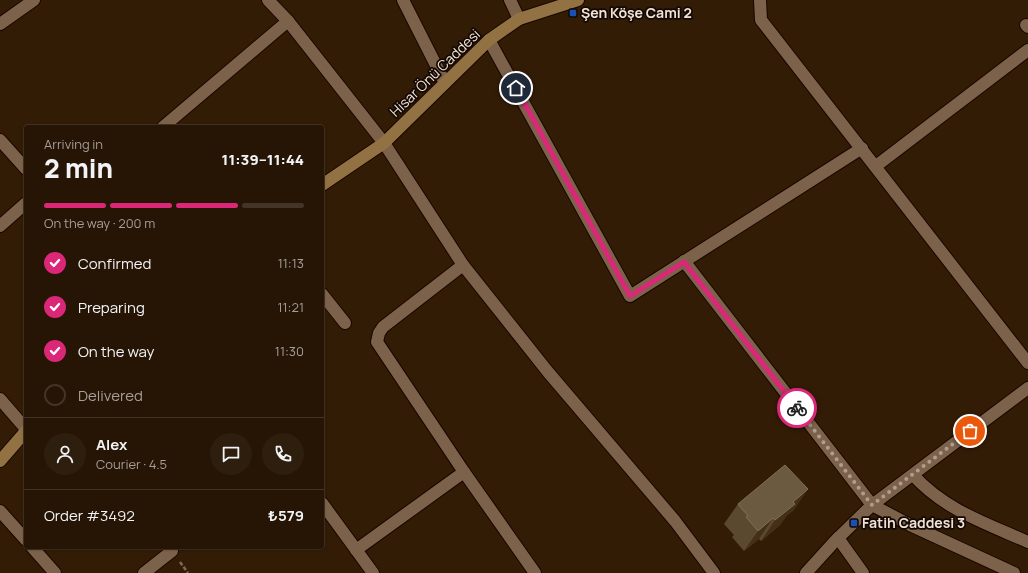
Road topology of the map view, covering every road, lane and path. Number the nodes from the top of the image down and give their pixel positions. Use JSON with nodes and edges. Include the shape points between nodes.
{"nodes":[{"id":1,"x":34,"y":0,"type":"edge"},
{"id":2,"x":402,"y":0,"type":"edge"},
{"id":3,"x":510,"y":0,"type":"edge"},
{"id":4,"x":578,"y":0,"type":"edge"},
{"id":5,"x":760,"y":0,"type":"edge"},
{"id":6,"x":273,"y":1,"type":"edge"},
{"id":7,"x":519,"y":19,"type":"junction"},
{"id":8,"x":288,"y":21,"type":"junction"},
{"id":9,"x":0,"y":24,"type":"edge"},
{"id":10,"x":489,"y":40,"type":"junction"},
{"id":11,"x":1028,"y":50,"type":"edge"},
{"id":12,"x":445,"y":83,"type":"junction"},
{"id":13,"x":166,"y":125,"type":"edge"},
{"id":14,"x":0,"y":140,"type":"edge"},
{"id":15,"x":384,"y":144,"type":"junction"},
{"id":16,"x":862,"y":148,"type":"junction"},
{"id":17,"x":24,"y":166,"type":"edge"},
{"id":18,"x":876,"y":166,"type":"junction"},
{"id":19,"x":324,"y":184,"type":"edge"},
{"id":20,"x":24,"y":205,"type":"edge"},
{"id":21,"x":0,"y":226,"type":"edge"},
{"id":22,"x":684,"y":262,"type":"junction"},
{"id":23,"x":463,"y":266,"type":"junction"},
{"id":24,"x":324,"y":297,"type":"edge"},
{"id":25,"x":345,"y":323,"type":"dead end"},
{"id":26,"x":1028,"y":363,"type":"edge"},
{"id":27,"x":1028,"y":388,"type":"edge"},
{"id":28,"x":0,"y":399,"type":"edge"},
{"id":29,"x":24,"y":428,"type":"edge"},
{"id":30,"x":24,"y":432,"type":"edge"},
{"id":31,"x":0,"y":461,"type":"edge"},
{"id":32,"x":464,"y":472,"type":"junction"},
{"id":33,"x":913,"y":475,"type":"junction"},
{"id":34,"x":872,"y":505,"type":"junction"},
{"id":35,"x":324,"y":506,"type":"edge"},
{"id":36,"x":0,"y":511,"type":"edge"},
{"id":37,"x":24,"y":538,"type":"edge"},
{"id":38,"x":838,"y":538,"type":"junction"},
{"id":39,"x":1028,"y":542,"type":"edge"},
{"id":40,"x":34,"y":549,"type":"edge"},
{"id":41,"x":356,"y":550,"type":"junction"},
{"id":42,"x":172,"y":551,"type":"dead end"},
{"id":43,"x":55,"y":573,"type":"edge"},
{"id":44,"x":144,"y":573,"type":"edge"},
{"id":45,"x":373,"y":573,"type":"edge"},
{"id":46,"x":535,"y":573,"type":"edge"},
{"id":47,"x":714,"y":573,"type":"edge"},
{"id":48,"x":806,"y":573,"type":"edge"},
{"id":49,"x":863,"y":573,"type":"edge"},
{"id":50,"x":1014,"y":573,"type":"edge"}],
"edges":[{"from":1,"to":9,"type":"street"},
{"from":2,"to":12,"type":"street"},
{"from":3,"to":7,"type":"street"},
{"from":4,"to":7,"type":"main road","name":"Hisar Önü Caddesi"},
{"from":5,"to":16,"type":"street","via":[[761,20]]},
{"from":6,"to":8,"type":"street"},
{"from":7,"to":10,"type":"main road","name":"Hisar Önü Caddesi"},
{"from":8,"to":13,"type":"street"},
{"from":8,"to":15,"type":"street"},
{"from":10,"to":12,"type":"main road","name":"Hisar Önü Caddesi"},
{"from":10,"to":22,"type":"street","via":[[630,296]]},
{"from":11,"to":18,"type":"street"},
{"from":12,"to":15,"type":"main road","name":"Hisar Önü Caddesi"},
{"from":14,"to":17,"type":"street"},
{"from":15,"to":19,"type":"main road","name":"Hisar Önü Caddesi"},
{"from":15,"to":23,"type":"street"},
{"from":16,"to":18,"type":"street"},
{"from":16,"to":22,"type":"street"},
{"from":18,"to":26,"type":"street"},
{"from":20,"to":21,"type":"street"},
{"from":22,"to":34,"type":"street"},
{"from":23,"to":32,"type":"street","via":[[383,327],[377,342]]},
{"from":23,"to":47,"type":"street","via":[[548,372],[675,521]]},
{"from":24,"to":25,"type":"street"},
{"from":27,"to":33,"type":"street"},
{"from":28,"to":29,"type":"street"},
{"from":30,"to":31,"type":"main road"},
{"from":32,"to":41,"type":"street"},
{"from":32,"to":46,"type":"street"},
{"from":33,"to":34,"type":"street"},
{"from":33,"to":39,"type":"street","via":[[946,504]]},
{"from":34,"to":38,"type":"street"},
{"from":34,"to":50,"type":"street"},
{"from":35,"to":41,"type":"street"},
{"from":36,"to":37,"type":"street"},
{"from":38,"to":48,"type":"street"},
{"from":38,"to":49,"type":"street"},
{"from":40,"to":43,"type":"street"},
{"from":41,"to":45,"type":"street"},
{"from":42,"to":44,"type":"street"}]}
